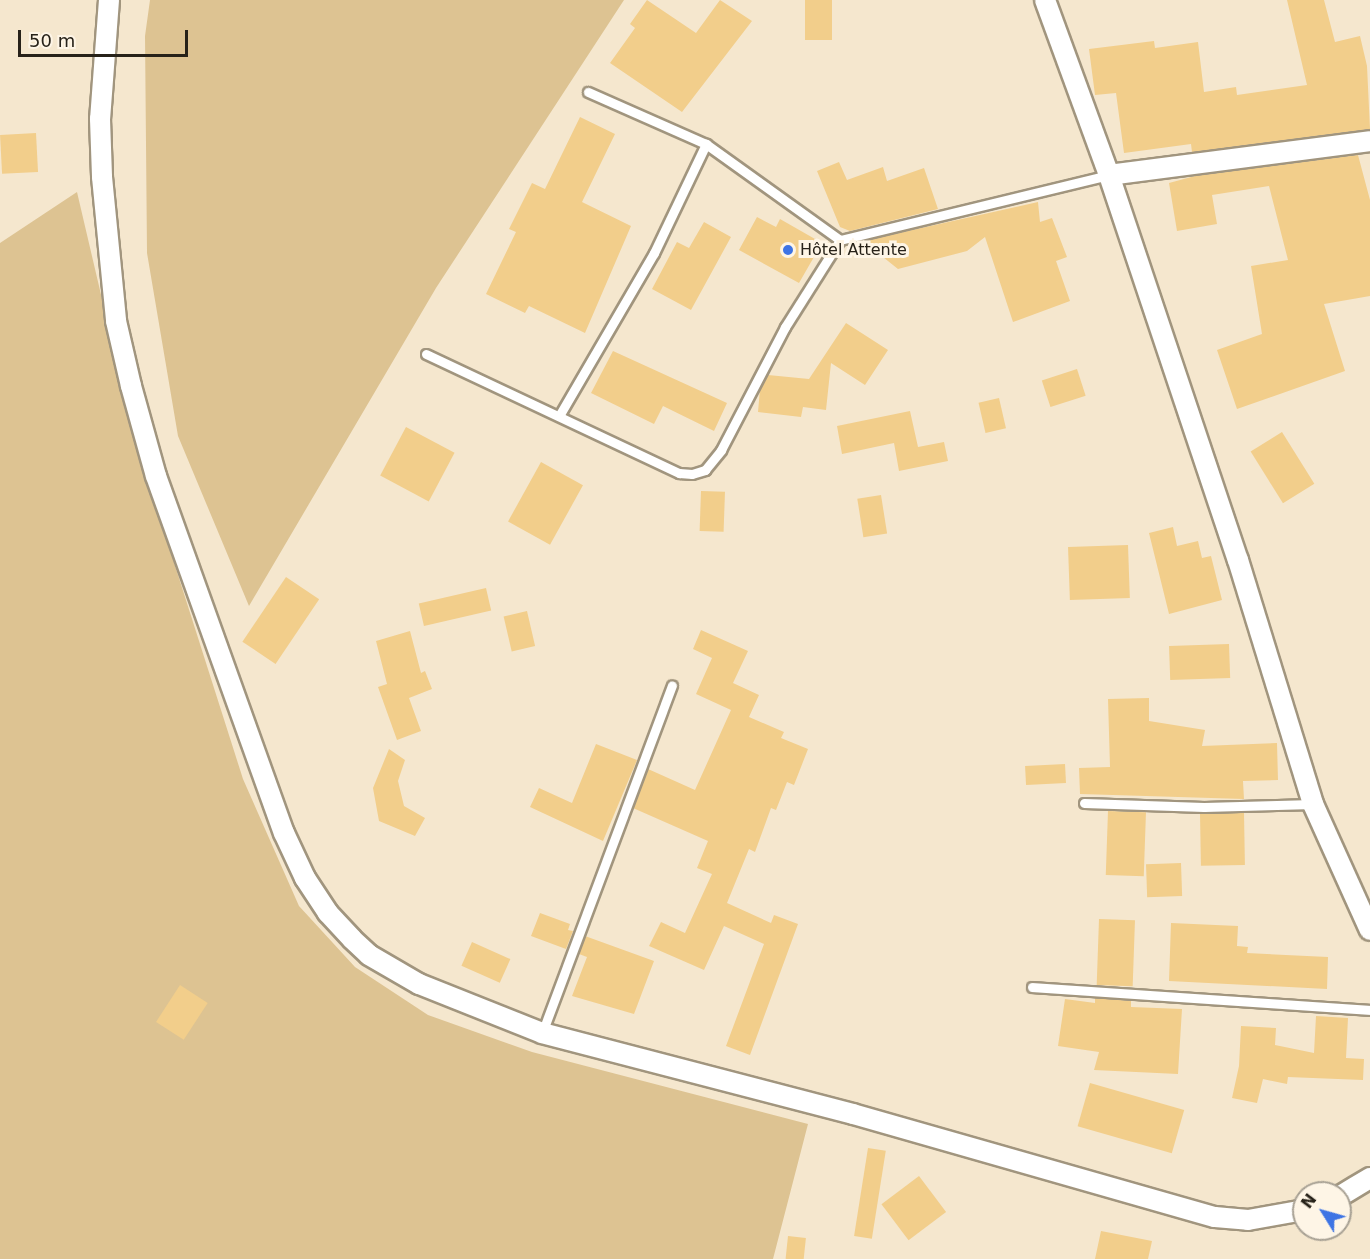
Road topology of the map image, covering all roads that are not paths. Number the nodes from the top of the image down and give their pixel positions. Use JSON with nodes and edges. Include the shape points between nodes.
{"nodes":[{"id":1,"x":109,"y":0,"type":"edge"},
{"id":2,"x":1046,"y":0,"type":"edge"},
{"id":3,"x":588,"y":92,"type":"dead end"},
{"id":4,"x":1370,"y":141,"type":"edge"},
{"id":5,"x":706,"y":144,"type":"junction"},
{"id":6,"x":1109,"y":175,"type":"junction"},
{"id":7,"x":840,"y":240,"type":"junction"},
{"id":8,"x":426,"y":354,"type":"dead end"},
{"id":9,"x":559,"y":416,"type":"junction"},
{"id":10,"x":672,"y":685,"type":"dead end"},
{"id":11,"x":1084,"y":803,"type":"dead end"},
{"id":12,"x":1312,"y":804,"type":"junction"},
{"id":13,"x":1370,"y":930,"type":"edge"},
{"id":14,"x":1032,"y":987,"type":"dead end"},
{"id":15,"x":1370,"y":1010,"type":"edge"},
{"id":16,"x":542,"y":1033,"type":"junction"},
{"id":17,"x":1370,"y":1178,"type":"edge"},
{"id":18,"x":1352,"y":1189,"type":"edge"},
{"id":19,"x":1292,"y":1212,"type":"edge"}],
"edges":[{"from":1,"to":16,"type":"street","via":[[100,119],[116,321],[156,476],[284,833],[305,878],[328,913],[369,955],[419,984]]},
{"from":2,"to":6,"type":"street"},
{"from":3,"to":5,"type":"lane"},
{"from":4,"to":6,"type":"street"},
{"from":5,"to":7,"type":"lane"},
{"from":5,"to":9,"type":"lane","via":[[654,253]]},
{"from":6,"to":7,"type":"lane"},
{"from":6,"to":12,"type":"street","via":[[1238,560]]},
{"from":7,"to":9,"type":"lane","via":[[785,327],[721,450],[705,470],[679,473]]},
{"from":8,"to":9,"type":"lane"},
{"from":10,"to":16,"type":"lane"},
{"from":11,"to":12,"type":"lane","via":[[1204,807]]},
{"from":12,"to":13,"type":"street"},
{"from":14,"to":15,"type":"lane"},
{"from":16,"to":19,"type":"street","via":[[853,1114],[1215,1216],[1248,1220]]},
{"from":17,"to":18,"type":"street"}]}
